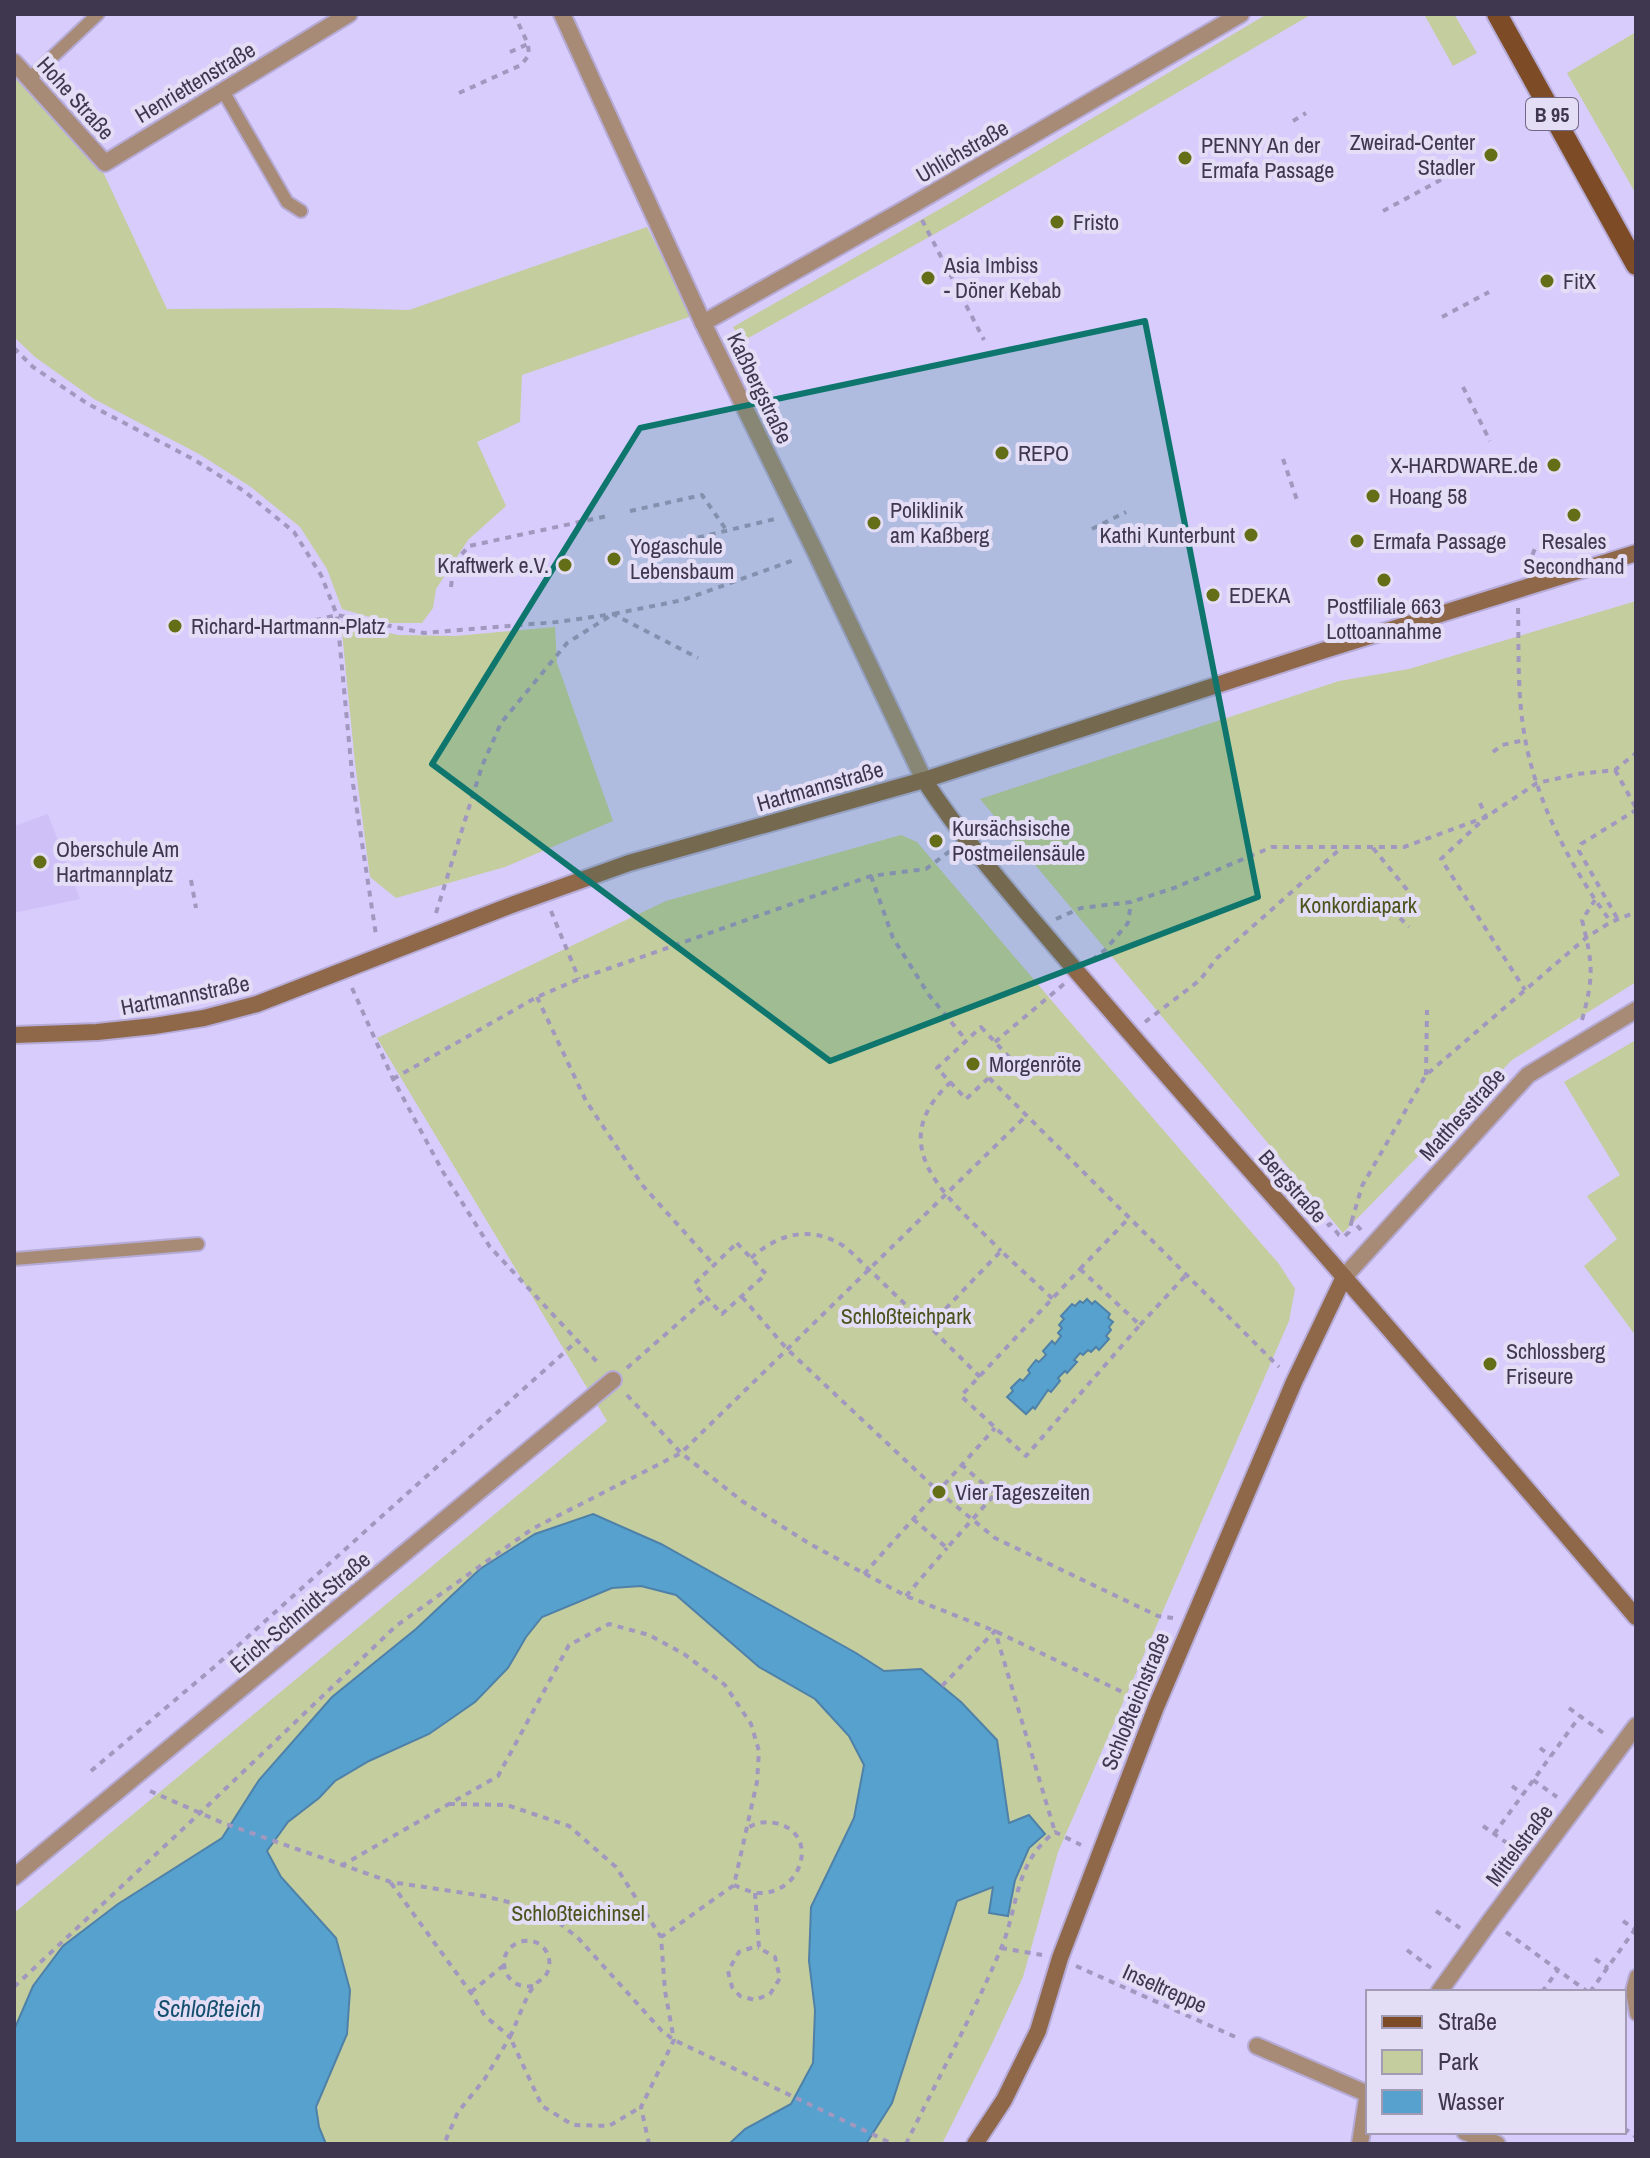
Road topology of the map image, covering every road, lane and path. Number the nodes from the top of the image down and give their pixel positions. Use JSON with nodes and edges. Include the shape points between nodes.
{"nodes":[{"id":1,"x":98,"y":14,"type":"edge"},
{"id":2,"x":349,"y":14,"type":"edge"},
{"id":3,"x":514,"y":14,"type":"edge"},
{"id":4,"x":562,"y":14,"type":"edge"},
{"id":5,"x":1241,"y":14,"type":"edge"},
{"id":6,"x":1497,"y":14,"type":"edge"},
{"id":7,"x":528,"y":44,"type":"junction"},
{"id":8,"x":510,"y":52,"type":"dead end"},
{"id":9,"x":14,"y":62,"type":"edge"},
{"id":10,"x":29,"y":79,"type":"junction"},
{"id":11,"x":223,"y":91,"type":"junction"},
{"id":12,"x":459,"y":93,"type":"dead end"},
{"id":13,"x":1306,"y":113,"type":"dead end"},
{"id":14,"x":1293,"y":121,"type":"dead end"},
{"id":15,"x":105,"y":163,"type":"joint"},
{"id":16,"x":1448,"y":176,"type":"dead end"},
{"id":17,"x":914,"y":204,"type":"junction"},
{"id":18,"x":301,"y":211,"type":"dead end"},
{"id":19,"x":1383,"y":211,"type":"dead end"},
{"id":20,"x":1633,"y":251,"type":"edge"},
{"id":21,"x":1489,"y":292,"type":"dead end"},
{"id":22,"x":1442,"y":317,"type":"dead end"},
{"id":23,"x":703,"y":323,"type":"junction"},
{"id":24,"x":984,"y":340,"type":"dead end"},
{"id":25,"x":14,"y":348,"type":"edge"},
{"id":26,"x":1463,"y":387,"type":"dead end"},
{"id":27,"x":1490,"y":441,"type":"dead end"},
{"id":28,"x":1283,"y":459,"type":"dead end"},
{"id":29,"x":1297,"y":500,"type":"dead end"},
{"id":30,"x":630,"y":511,"type":"dead end"},
{"id":31,"x":1126,"y":512,"type":"dead end"},
{"id":32,"x":797,"y":514,"type":"junction"},
{"id":33,"x":607,"y":516,"type":"dead end"},
{"id":34,"x":1092,"y":529,"type":"dead end"},
{"id":35,"x":727,"y":531,"type":"junction"},
{"id":36,"x":663,"y":546,"type":"dead end"},
{"id":37,"x":816,"y":553,"type":"junction"},
{"id":38,"x":1636,"y":553,"type":"edge"},
{"id":39,"x":451,"y":587,"type":"dead end"},
{"id":40,"x":1518,"y":590,"type":"junction"},
{"id":41,"x":613,"y":614,"type":"junction"},
{"id":42,"x":337,"y":615,"type":"junction"},
{"id":43,"x":292,"y":626,"type":"dead end"},
{"id":44,"x":698,"y":658,"type":"dead end"},
{"id":45,"x":1525,"y":740,"type":"junction"},
{"id":46,"x":1493,"y":752,"type":"dead end"},
{"id":47,"x":1636,"y":753,"type":"edge"},
{"id":48,"x":1615,"y":770,"type":"junction"},
{"id":49,"x":924,"y":780,"type":"junction"},
{"id":50,"x":1537,"y":783,"type":"junction"},
{"id":51,"x":1480,"y":803,"type":"dead end"},
{"id":52,"x":1636,"y":809,"type":"edge"},
{"id":53,"x":1486,"y":817,"type":"junction"},
{"id":54,"x":966,"y":839,"type":"junction"},
{"id":55,"x":1341,"y":848,"type":"junction"},
{"id":56,"x":1373,"y":848,"type":"junction"},
{"id":57,"x":871,"y":876,"type":"junction"},
{"id":58,"x":191,"y":880,"type":"dead end"},
{"id":59,"x":544,"y":894,"type":"junction"},
{"id":60,"x":1595,"y":900,"type":"junction"},
{"id":61,"x":1131,"y":902,"type":"junction"},
{"id":62,"x":196,"y":908,"type":"dead end"},
{"id":63,"x":1636,"y":912,"type":"edge"},
{"id":64,"x":1618,"y":919,"type":"junction"},
{"id":65,"x":1611,"y":922,"type":"junction"},
{"id":66,"x":1039,"y":927,"type":"junction"},
{"id":67,"x":1409,"y":927,"type":"dead end"},
{"id":68,"x":1587,"y":937,"type":"junction"},
{"id":69,"x":428,"y":938,"type":"junction"},
{"id":70,"x":379,"y":957,"type":"junction"},
{"id":71,"x":345,"y":971,"type":"junction"},
{"id":72,"x":1077,"y":972,"type":"junction"},
{"id":73,"x":579,"y":979,"type":"junction"},
{"id":74,"x":1525,"y":990,"type":"junction"},
{"id":75,"x":537,"y":997,"type":"junction"},
{"id":76,"x":1427,"y":1010,"type":"dead end"},
{"id":77,"x":1636,"y":1010,"type":"edge"},
{"id":78,"x":1130,"y":1034,"type":"junction"},
{"id":79,"x":14,"y":1035,"type":"edge"},
{"id":80,"x":966,"y":1040,"type":"junction"},
{"id":81,"x":995,"y":1042,"type":"junction"},
{"id":82,"x":1575,"y":1045,"type":"junction"},
{"id":83,"x":1426,"y":1075,"type":"junction"},
{"id":84,"x":989,"y":1078,"type":"junction"},
{"id":85,"x":393,"y":1079,"type":"junction"},
{"id":86,"x":951,"y":1082,"type":"junction"},
{"id":87,"x":1026,"y":1116,"type":"junction"},
{"id":88,"x":946,"y":1194,"type":"junction"},
{"id":89,"x":1129,"y":1218,"type":"junction"},
{"id":90,"x":1375,"y":1242,"type":"junction"},
{"id":91,"x":198,"y":1244,"type":"dead end"},
{"id":92,"x":1001,"y":1251,"type":"junction"},
{"id":93,"x":751,"y":1258,"type":"junction"},
{"id":94,"x":14,"y":1259,"type":"edge"},
{"id":95,"x":714,"y":1265,"type":"junction"},
{"id":96,"x":1080,"y":1269,"type":"junction"},
{"id":97,"x":869,"y":1270,"type":"junction"},
{"id":98,"x":1186,"y":1275,"type":"junction"},
{"id":99,"x":1344,"y":1277,"type":"junction"},
{"id":100,"x":742,"y":1297,"type":"junction"},
{"id":101,"x":707,"y":1298,"type":"junction"},
{"id":102,"x":1053,"y":1299,"type":"junction"},
{"id":103,"x":1140,"y":1325,"type":"junction"},
{"id":104,"x":929,"y":1326,"type":"junction"},
{"id":105,"x":577,"y":1341,"type":"junction"},
{"id":106,"x":787,"y":1349,"type":"junction"},
{"id":107,"x":980,"y":1377,"type":"junction"},
{"id":108,"x":613,"y":1380,"type":"junction"},
{"id":109,"x":1294,"y":1382,"type":"junction"},
{"id":110,"x":995,"y":1428,"type":"junction"},
{"id":111,"x":681,"y":1453,"type":"junction"},
{"id":112,"x":963,"y":1466,"type":"junction"},
{"id":113,"x":939,"y":1492,"type":"junction"},
{"id":114,"x":913,"y":1519,"type":"junction"},
{"id":115,"x":973,"y":1519,"type":"junction"},
{"id":116,"x":947,"y":1548,"type":"junction"},
{"id":117,"x":864,"y":1574,"type":"junction"},
{"id":118,"x":906,"y":1596,"type":"junction"},
{"id":119,"x":1636,"y":1617,"type":"edge"},
{"id":120,"x":1192,"y":1622,"type":"junction"},
{"id":121,"x":995,"y":1631,"type":"junction"},
{"id":122,"x":942,"y":1686,"type":"dead end"},
{"id":123,"x":1156,"y":1707,"type":"junction"},
{"id":124,"x":1569,"y":1708,"type":"dead end"},
{"id":125,"x":1580,"y":1716,"type":"junction"},
{"id":126,"x":1636,"y":1726,"type":"edge"},
{"id":127,"x":1621,"y":1746,"type":"junction"},
{"id":128,"x":1540,"y":1748,"type":"dead end"},
{"id":129,"x":1551,"y":1756,"type":"junction"},
{"id":130,"x":91,"y":1771,"type":"dead end"},
{"id":131,"x":1533,"y":1780,"type":"junction"},
{"id":132,"x":130,"y":1782,"type":"junction"},
{"id":133,"x":1512,"y":1786,"type":"dead end"},
{"id":134,"x":1523,"y":1794,"type":"junction"},
{"id":135,"x":449,"y":1804,"type":"junction"},
{"id":136,"x":1574,"y":1809,"type":"junction"},
{"id":137,"x":200,"y":1813,"type":"junction"},
{"id":138,"x":1483,"y":1826,"type":"dead end"},
{"id":139,"x":746,"y":1829,"type":"junction"},
{"id":140,"x":1055,"y":1832,"type":"junction"},
{"id":141,"x":1494,"y":1834,"type":"junction"},
{"id":142,"x":1098,"y":1854,"type":"junction"},
{"id":143,"x":1534,"y":1862,"type":"junction"},
{"id":144,"x":341,"y":1866,"type":"junction"},
{"id":145,"x":14,"y":1877,"type":"edge"},
{"id":146,"x":391,"y":1882,"type":"junction"},
{"id":147,"x":734,"y":1885,"type":"junction"},
{"id":148,"x":755,"y":1893,"type":"junction"},
{"id":149,"x":1490,"y":1921,"type":"junction"},
{"id":150,"x":1623,"y":1921,"type":"dead end"},
{"id":151,"x":1635,"y":1930,"type":"edge"},
{"id":152,"x":661,"y":1937,"type":"junction"},
{"id":153,"x":759,"y":1948,"type":"junction"},
{"id":154,"x":1001,"y":1948,"type":"junction"},
{"id":155,"x":1407,"y":1950,"type":"dead end"},
{"id":156,"x":1060,"y":1958,"type":"junction"},
{"id":157,"x":1595,"y":1959,"type":"dead end"},
{"id":158,"x":503,"y":1966,"type":"junction"},
{"id":159,"x":1608,"y":1968,"type":"junction"},
{"id":160,"x":1558,"y":1970,"type":"junction"},
{"id":161,"x":1636,"y":1976,"type":"edge"},
{"id":162,"x":533,"y":1986,"type":"junction"},
{"id":163,"x":1443,"y":1986,"type":"edge"},
{"id":164,"x":14,"y":1987,"type":"edge"},
{"id":165,"x":1543,"y":1990,"type":"edge"},
{"id":166,"x":1586,"y":1990,"type":"edge"},
{"id":167,"x":1591,"y":1990,"type":"edge"},
{"id":168,"x":471,"y":1993,"type":"junction"},
{"id":169,"x":1636,"y":2014,"type":"edge"},
{"id":170,"x":510,"y":2037,"type":"junction"},
{"id":171,"x":674,"y":2040,"type":"junction"},
{"id":172,"x":1257,"y":2046,"type":"joint"},
{"id":173,"x":1366,"y":2092,"type":"edge"},
{"id":174,"x":1366,"y":2106,"type":"edge"},
{"id":175,"x":641,"y":2107,"type":"junction"},
{"id":176,"x":1470,"y":2134,"type":"edge"},
{"id":177,"x":444,"y":2144,"type":"edge"},
{"id":178,"x":649,"y":2144,"type":"edge"},
{"id":179,"x":893,"y":2144,"type":"edge"},
{"id":180,"x":906,"y":2144,"type":"edge"},
{"id":181,"x":975,"y":2144,"type":"edge"},
{"id":182,"x":1360,"y":2144,"type":"edge"},
{"id":183,"x":1497,"y":2144,"type":"edge"}],
"edges":[{"from":1,"to":10,"type":"lane"},
{"from":2,"to":11,"type":"street","name":"Henriettenstraße"},
{"from":3,"to":7,"type":"path"},
{"from":4,"to":23,"type":"street","name":"Kaßbergstraße"},
{"from":5,"to":17,"type":"street","name":"Uhlichstraße"},
{"from":6,"to":20,"type":"main road","number":"B 95"},
{"from":7,"to":8,"type":"path"},
{"from":7,"to":12,"type":"path","via":[[529,55],[521,65]]},
{"from":9,"to":10,"type":"street","name":"Hohe Straße"},
{"from":10,"to":15,"type":"street","name":"Hohe Straße"},
{"from":11,"to":15,"type":"street","name":"Henriettenstraße"},
{"from":11,"to":18,"type":"lane","via":[[287,202]]},
{"from":13,"to":14,"type":"path"},
{"from":16,"to":19,"type":"path"},
{"from":17,"to":23,"type":"street","name":"Uhlichstraße"},
{"from":17,"to":24,"type":"path"},
{"from":21,"to":22,"type":"path"},
{"from":23,"to":32,"type":"street","name":"Kaßbergstraße"},
{"from":25,"to":42,"type":"path","via":[[88,404],[193,459],[294,532],[321,575]]},
{"from":26,"to":27,"type":"path"},
{"from":28,"to":29,"type":"path"},
{"from":30,"to":35,"type":"path","via":[[702,495]]},
{"from":31,"to":34,"type":"path"},
{"from":32,"to":35,"type":"path"},
{"from":32,"to":37,"type":"street","name":"Kaßbergstraße"},
{"from":33,"to":39,"type":"path","via":[[469,546],[454,563]]},
{"from":35,"to":36,"type":"path"},
{"from":37,"to":41,"type":"path","via":[[683,600]]},
{"from":37,"to":49,"type":"street","name":"Kaßbergstraße"},
{"from":38,"to":40,"type":"main road","name":"Hartmannstraße"},
{"from":40,"to":45,"type":"path"},
{"from":40,"to":49,"type":"main road","name":"Hartmannstraße"},
{"from":41,"to":42,"type":"path","via":[[424,633]]},
{"from":41,"to":44,"type":"path"},
{"from":41,"to":69,"type":"path","via":[[567,643],[501,723],[482,766]]},
{"from":42,"to":43,"type":"path"},
{"from":42,"to":70,"type":"path","via":[[353,784]]},
{"from":45,"to":46,"type":"path"},
{"from":45,"to":50,"type":"path"},
{"from":47,"to":48,"type":"path"},
{"from":48,"to":50,"type":"path"},
{"from":48,"to":52,"type":"path"},
{"from":49,"to":54,"type":"main road","name":"Bergstraße"},
{"from":49,"to":59,"type":"main road","name":"Hartmannstraße","via":[[629,863]]},
{"from":50,"to":53,"type":"path"},
{"from":50,"to":60,"type":"path","via":[[1567,855]]},
{"from":51,"to":53,"type":"path"},
{"from":52,"to":64,"type":"path","via":[[1581,844],[1579,851]]},
{"from":53,"to":56,"type":"path","via":[[1404,847]]},
{"from":53,"to":74,"type":"path","via":[[1441,859]]},
{"from":54,"to":57,"type":"path","via":[[926,869]]},
{"from":54,"to":66,"type":"main road","name":"Bergstraße"},
{"from":55,"to":56,"type":"path"},
{"from":55,"to":61,"type":"path","via":[[1272,847]]},
{"from":55,"to":78,"type":"path","via":[[1217,958],[1200,980]]},
{"from":56,"to":67,"type":"path","via":[[1413,897],[1394,912]]},
{"from":57,"to":73,"type":"path"},
{"from":57,"to":80,"type":"path","via":[[893,938]]},
{"from":58,"to":62,"type":"path"},
{"from":59,"to":69,"type":"main road","name":"Hartmannstraße"},
{"from":59,"to":73,"type":"path"},
{"from":60,"to":65,"type":"path"},
{"from":60,"to":68,"type":"path","via":[[1582,920]]},
{"from":61,"to":66,"type":"path","via":[[1081,908]]},
{"from":61,"to":72,"type":"path","via":[[1128,923]]},
{"from":63,"to":64,"type":"path"},
{"from":64,"to":65,"type":"path"},
{"from":65,"to":68,"type":"path"},
{"from":66,"to":72,"type":"main road","name":"Bergstraße"},
{"from":68,"to":74,"type":"path"},
{"from":68,"to":82,"type":"path","via":[[1591,988]]},
{"from":69,"to":70,"type":"main road","name":"Hartmannstraße"},
{"from":70,"to":71,"type":"main road","name":"Hartmannstraße"},
{"from":71,"to":79,"type":"main road","name":"Hartmannstraße","via":[[204,1018]]},
{"from":71,"to":85,"type":"path"},
{"from":72,"to":78,"type":"main road","name":"Bergstraße"},
{"from":72,"to":81,"type":"path"},
{"from":73,"to":75,"type":"path"},
{"from":74,"to":83,"type":"path"},
{"from":75,"to":85,"type":"path"},
{"from":75,"to":95,"type":"path","via":[[586,1101],[643,1186]]},
{"from":76,"to":83,"type":"path"},
{"from":77,"to":82,"type":"street","name":"Matthesstraße"},
{"from":78,"to":99,"type":"main road","name":"Bergstraße"},
{"from":80,"to":81,"type":"path","via":[[981,1027]]},
{"from":80,"to":86,"type":"path","via":[[937,1068]]},
{"from":81,"to":84,"type":"path","via":[[1010,1058]]},
{"from":82,"to":90,"type":"street","name":"Matthesstraße","via":[[1528,1075]]},
{"from":83,"to":90,"type":"path","via":[[1362,1186],[1352,1220]]},
{"from":84,"to":86,"type":"path","via":[[966,1099]]},
{"from":84,"to":87,"type":"path"},
{"from":85,"to":105,"type":"path","via":[[490,1247]]},
{"from":86,"to":88,"type":"path","via":[[938,1093],[922,1125],[927,1168]]},
{"from":87,"to":88,"type":"path"},
{"from":87,"to":89,"type":"path"},
{"from":88,"to":92,"type":"path"},
{"from":88,"to":97,"type":"path"},
{"from":89,"to":96,"type":"path"},
{"from":89,"to":98,"type":"path"},
{"from":90,"to":99,"type":"street","name":"Matthesstraße"},
{"from":91,"to":94,"type":"lane"},
{"from":92,"to":102,"type":"path"},
{"from":92,"to":104,"type":"path"},
{"from":93,"to":95,"type":"path","via":[[737,1243]]},
{"from":93,"to":97,"type":"path","via":[[785,1236],[808,1234],[844,1246]]},
{"from":93,"to":100,"type":"path","via":[[766,1274]]},
{"from":95,"to":101,"type":"path","via":[[694,1284]]},
{"from":96,"to":102,"type":"path"},
{"from":96,"to":103,"type":"path"},
{"from":97,"to":104,"type":"path"},
{"from":97,"to":106,"type":"path"},
{"from":98,"to":103,"type":"path"},
{"from":98,"to":109,"type":"path"},
{"from":99,"to":109,"type":"main road","name":"Schloßteichstraße"},
{"from":99,"to":119,"type":"main road","name":"Bergstraße"},
{"from":100,"to":101,"type":"path","via":[[722,1314]]},
{"from":100,"to":106,"type":"path"},
{"from":101,"to":108,"type":"path"},
{"from":102,"to":107,"type":"path"},
{"from":103,"to":110,"type":"path","via":[[1026,1456]]},
{"from":104,"to":107,"type":"path"},
{"from":105,"to":108,"type":"path"},
{"from":105,"to":130,"type":"path"},
{"from":106,"to":111,"type":"path"},
{"from":106,"to":113,"type":"path"},
{"from":107,"to":110,"type":"path","via":[[961,1396]]},
{"from":108,"to":111,"type":"path"},
{"from":108,"to":132,"type":"street","name":"Erich-Schmidt-Straße"},
{"from":109,"to":120,"type":"main road","name":"Schloßteichstraße"},
{"from":110,"to":112,"type":"path"},
{"from":111,"to":117,"type":"path","via":[[742,1501]]},
{"from":111,"to":137,"type":"path","via":[[532,1529],[396,1626]]},
{"from":112,"to":113,"type":"path"},
{"from":112,"to":115,"type":"path","via":[[995,1494]]},
{"from":113,"to":114,"type":"path"},
{"from":113,"to":115,"type":"path"},
{"from":114,"to":116,"type":"path"},
{"from":114,"to":117,"type":"path"},
{"from":115,"to":116,"type":"path"},
{"from":115,"to":120,"type":"path","via":[[995,1538],[1158,1616]]},
{"from":116,"to":118,"type":"path"},
{"from":117,"to":118,"type":"path"},
{"from":118,"to":121,"type":"path"},
{"from":120,"to":123,"type":"main road","name":"Schloßteichstraße"},
{"from":121,"to":122,"type":"path"},
{"from":121,"to":123,"type":"path"},
{"from":121,"to":140,"type":"path"},
{"from":123,"to":142,"type":"main road","name":"Schloßteichstraße"},
{"from":124,"to":125,"type":"path"},
{"from":125,"to":127,"type":"path"},
{"from":125,"to":129,"type":"path"},
{"from":126,"to":127,"type":"street","name":"Mittelstraße"},
{"from":127,"to":136,"type":"street","name":"Mittelstraße"},
{"from":128,"to":129,"type":"path"},
{"from":129,"to":131,"type":"path"},
{"from":131,"to":134,"type":"path"},
{"from":131,"to":136,"type":"path"},
{"from":132,"to":137,"type":"path"},
{"from":132,"to":145,"type":"street","name":"Erich-Schmidt-Straße"},
{"from":133,"to":134,"type":"path"},
{"from":134,"to":141,"type":"path"},
{"from":135,"to":139,"type":"path","via":[[498,1776],[569,1645],[609,1624],[649,1635],[725,1685],[751,1724],[759,1751]]},
{"from":135,"to":144,"type":"path"},
{"from":135,"to":152,"type":"path","via":[[507,1805],[569,1826],[616,1867]]},
{"from":136,"to":143,"type":"street","name":"Mittelstraße"},
{"from":137,"to":144,"type":"path"},
{"from":137,"to":164,"type":"path"},
{"from":138,"to":141,"type":"path"},
{"from":139,"to":147,"type":"path"},
{"from":139,"to":148,"type":"path","via":[[755,1823],[786,1825],[801,1843],[799,1867],[791,1881],[772,1892]]},
{"from":140,"to":142,"type":"path"},
{"from":140,"to":154,"type":"path","via":[[1042,1842],[1023,1874]]},
{"from":141,"to":143,"type":"path"},
{"from":142,"to":156,"type":"main road","name":"Schloßteichstraße"},
{"from":143,"to":149,"type":"street","name":"Mittelstraße"},
{"from":144,"to":146,"type":"path"},
{"from":146,"to":168,"type":"path"},
{"from":146,"to":171,"type":"path","via":[[484,1896],[556,1920]]},
{"from":147,"to":148,"type":"path"},
{"from":147,"to":152,"type":"path"},
{"from":148,"to":153,"type":"path"},
{"from":149,"to":160,"type":"path"},
{"from":149,"to":163,"type":"street","name":"Mittelstraße"},
{"from":150,"to":151,"type":"path"},
{"from":151,"to":159,"type":"path"},
{"from":152,"to":171,"type":"path"},
{"from":153,"to":153,"type":"path","via":[[775,1957],[780,1978],[770,1994],[755,2000],[740,1996],[728,1971],[739,1952]]},
{"from":154,"to":156,"type":"path","name":"Inseltreppe"},
{"from":154,"to":180,"type":"path"},
{"from":155,"to":163,"type":"path"},
{"from":156,"to":172,"type":"path","name":"Inseltreppe"},
{"from":156,"to":181,"type":"main road","name":"Schloßteichstraße","via":[[1038,2031]]},
{"from":157,"to":159,"type":"path"},
{"from":158,"to":162,"type":"path","via":[[518,1985]]},
{"from":158,"to":162,"type":"path","via":[[514,1944],[538,1943],[551,1963],[546,1977]]},
{"from":158,"to":168,"type":"path"},
{"from":159,"to":167,"type":"path"},
{"from":160,"to":165,"type":"path"},
{"from":160,"to":166,"type":"path"},
{"from":161,"to":169,"type":"lane"},
{"from":162,"to":170,"type":"path"},
{"from":168,"to":170,"type":"path","via":[[485,2016]]},
{"from":170,"to":175,"type":"path","via":[[542,2106],[573,2125],[609,2126]]},
{"from":170,"to":177,"type":"path","via":[[458,2112]]},
{"from":171,"to":175,"type":"path"},
{"from":171,"to":179,"type":"path"},
{"from":172,"to":173,"type":"street"},
{"from":174,"to":182,"type":"street"},
{"from":175,"to":178,"type":"path"},
{"from":176,"to":183,"type":"street"}]}
